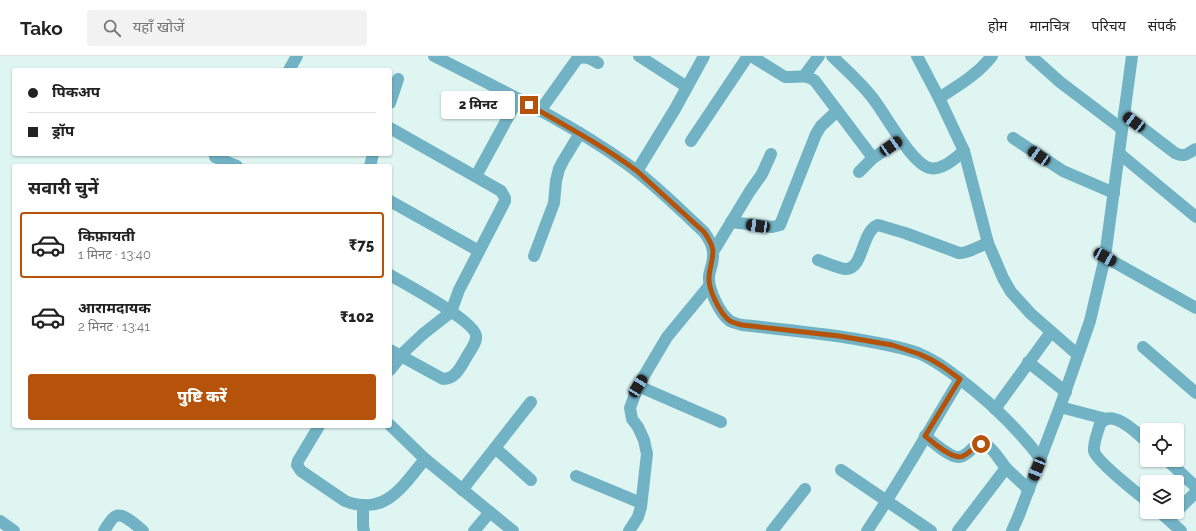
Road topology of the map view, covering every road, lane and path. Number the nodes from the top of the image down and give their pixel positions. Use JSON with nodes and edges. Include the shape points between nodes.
{"nodes":[{"id":1,"x":297,"y":56,"type":"edge"},
{"id":2,"x":434,"y":56,"type":"edge"},
{"id":3,"x":639,"y":56,"type":"edge"},
{"id":4,"x":704,"y":56,"type":"edge"},
{"id":5,"x":748,"y":56,"type":"edge"},
{"id":6,"x":751,"y":56,"type":"edge"},
{"id":7,"x":819,"y":56,"type":"edge"},
{"id":8,"x":832,"y":56,"type":"edge"},
{"id":9,"x":917,"y":56,"type":"edge"},
{"id":10,"x":992,"y":56,"type":"edge"},
{"id":11,"x":1031,"y":56,"type":"edge"},
{"id":12,"x":1132,"y":56,"type":"edge"},
{"id":13,"x":598,"y":63,"type":"dead end"},
{"id":14,"x":290,"y":68,"type":"edge"},
{"id":15,"x":804,"y":76,"type":"junction"},
{"id":16,"x":398,"y":79,"type":"dead end"},
{"id":17,"x":687,"y":87,"type":"junction"},
{"id":18,"x":392,"y":97,"type":"edge"},
{"id":19,"x":939,"y":98,"type":"junction"},
{"id":20,"x":518,"y":99,"type":"junction"},
{"id":21,"x":540,"y":111,"type":"junction"},
{"id":22,"x":837,"y":111,"type":"junction"},
{"id":23,"x":1124,"y":114,"type":"junction"},
{"id":24,"x":392,"y":129,"type":"edge"},
{"id":25,"x":1122,"y":129,"type":"junction"},
{"id":26,"x":580,"y":133,"type":"junction"},
{"id":27,"x":1013,"y":138,"type":"dead end"},
{"id":28,"x":900,"y":140,"type":"junction"},
{"id":29,"x":691,"y":142,"type":"dead end"},
{"id":30,"x":1196,"y":149,"type":"edge"},
{"id":31,"x":964,"y":151,"type":"junction"},
{"id":32,"x":771,"y":154,"type":"dead end"},
{"id":33,"x":1120,"y":154,"type":"junction"},
{"id":34,"x":215,"y":157,"type":"dead end"},
{"id":35,"x":873,"y":158,"type":"junction"},
{"id":36,"x":232,"y":164,"type":"edge"},
{"id":37,"x":637,"y":171,"type":"junction"},
{"id":38,"x":860,"y":172,"type":"dead end"},
{"id":39,"x":476,"y":176,"type":"junction"},
{"id":40,"x":1114,"y":193,"type":"junction"},
{"id":41,"x":392,"y":202,"type":"edge"},
{"id":42,"x":1196,"y":217,"type":"edge"},
{"id":43,"x":731,"y":222,"type":"junction"},
{"id":44,"x":988,"y":243,"type":"junction"},
{"id":45,"x":479,"y":251,"type":"junction"},
{"id":46,"x":713,"y":252,"type":"junction"},
{"id":47,"x":534,"y":256,"type":"dead end"},
{"id":48,"x":1105,"y":257,"type":"junction"},
{"id":49,"x":818,"y":260,"type":"dead end"},
{"id":50,"x":392,"y":276,"type":"edge"},
{"id":51,"x":709,"y":286,"type":"junction"},
{"id":52,"x":1196,"y":308,"type":"edge"},
{"id":53,"x":451,"y":312,"type":"junction"},
{"id":54,"x":1051,"y":332,"type":"junction"},
{"id":55,"x":1143,"y":347,"type":"dead end"},
{"id":56,"x":392,"y":351,"type":"edge"},
{"id":57,"x":1078,"y":355,"type":"junction"},
{"id":58,"x":401,"y":356,"type":"junction"},
{"id":59,"x":1028,"y":362,"type":"junction"},
{"id":60,"x":392,"y":367,"type":"edge"},
{"id":61,"x":960,"y":379,"type":"junction"},
{"id":62,"x":638,"y":386,"type":"junction"},
{"id":63,"x":1066,"y":392,"type":"junction"},
{"id":64,"x":1196,"y":393,"type":"edge"},
{"id":65,"x":531,"y":402,"type":"dead end"},
{"id":66,"x":1060,"y":407,"type":"junction"},
{"id":67,"x":995,"y":409,"type":"junction"},
{"id":68,"x":1106,"y":419,"type":"junction"},
{"id":69,"x":721,"y":422,"type":"dead end"},
{"id":70,"x":392,"y":427,"type":"edge"},
{"id":71,"x":318,"y":428,"type":"edge"},
{"id":72,"x":925,"y":436,"type":"junction"},
{"id":73,"x":1140,"y":436,"type":"edge"},
{"id":74,"x":495,"y":448,"type":"junction"},
{"id":75,"x":425,"y":459,"type":"junction"},
{"id":76,"x":1041,"y":459,"type":"junction"},
{"id":77,"x":1175,"y":467,"type":"edge"},
{"id":78,"x":1006,"y":468,"type":"junction"},
{"id":79,"x":841,"y":470,"type":"dead end"},
{"id":80,"x":576,"y":476,"type":"dead end"},
{"id":81,"x":531,"y":480,"type":"dead end"},
{"id":82,"x":1196,"y":487,"type":"edge"},
{"id":83,"x":805,"y":489,"type":"dead end"},
{"id":84,"x":462,"y":490,"type":"junction"},
{"id":85,"x":1029,"y":490,"type":"junction"},
{"id":86,"x":1196,"y":492,"type":"edge"},
{"id":87,"x":1140,"y":495,"type":"edge"},
{"id":88,"x":888,"y":500,"type":"junction"},
{"id":89,"x":641,"y":503,"type":"junction"},
{"id":90,"x":1184,"y":503,"type":"edge"},
{"id":91,"x":364,"y":505,"type":"junction"},
{"id":92,"x":490,"y":512,"type":"junction"},
{"id":93,"x":1174,"y":519,"type":"edge"},
{"id":94,"x":0,"y":521,"type":"edge"},
{"id":95,"x":14,"y":531,"type":"edge"},
{"id":96,"x":104,"y":531,"type":"edge"},
{"id":97,"x":143,"y":531,"type":"edge"},
{"id":98,"x":364,"y":531,"type":"edge"},
{"id":99,"x":474,"y":531,"type":"edge"},
{"id":100,"x":513,"y":531,"type":"edge"},
{"id":101,"x":629,"y":531,"type":"edge"},
{"id":102,"x":772,"y":531,"type":"edge"},
{"id":103,"x":867,"y":531,"type":"edge"},
{"id":104,"x":931,"y":531,"type":"edge"},
{"id":105,"x":958,"y":531,"type":"edge"},
{"id":106,"x":1012,"y":531,"type":"edge"},
{"id":107,"x":1181,"y":531,"type":"edge"}],
"edges":[{"from":1,"to":14,"type":"street"},
{"from":2,"to":20,"type":"street"},
{"from":3,"to":17,"type":"street"},
{"from":4,"to":17,"type":"street"},
{"from":5,"to":29,"type":"street"},
{"from":6,"to":15,"type":"street","via":[[785,77]]},
{"from":7,"to":15,"type":"street"},
{"from":8,"to":28,"type":"street","via":[[872,97]]},
{"from":9,"to":19,"type":"street"},
{"from":10,"to":19,"type":"street","via":[[968,80]]},
{"from":11,"to":25,"type":"street","via":[[1060,82]]},
{"from":12,"to":23,"type":"street"},
{"from":13,"to":21,"type":"street","via":[[588,57],[577,59]]},
{"from":15,"to":22,"type":"street","via":[[815,81]]},
{"from":16,"to":18,"type":"street"},
{"from":17,"to":37,"type":"street"},
{"from":19,"to":31,"type":"street"},
{"from":20,"to":21,"type":"street"},
{"from":20,"to":39,"type":"street"},
{"from":21,"to":26,"type":"street"},
{"from":22,"to":35,"type":"street"},
{"from":22,"to":43,"type":"street","via":[[816,134],[780,225],[772,227]]},
{"from":23,"to":25,"type":"street"},
{"from":23,"to":30,"type":"street","via":[[1181,156]]},
{"from":24,"to":39,"type":"street"},
{"from":25,"to":33,"type":"street"},
{"from":26,"to":37,"type":"street"},
{"from":26,"to":47,"type":"street","via":[[559,169],[554,203]]},
{"from":27,"to":40,"type":"street","via":[[1063,171]]},
{"from":28,"to":31,"type":"street","via":[[923,165],[930,168],[938,169]]},
{"from":28,"to":35,"type":"street"},
{"from":31,"to":44,"type":"street"},
{"from":32,"to":43,"type":"street","via":[[762,174]]},
{"from":33,"to":40,"type":"street"},
{"from":33,"to":42,"type":"street"},
{"from":34,"to":36,"type":"street"},
{"from":35,"to":38,"type":"street"},
{"from":37,"to":46,"type":"street","via":[[704,232],[712,244]]},
{"from":39,"to":45,"type":"street","via":[[501,192],[505,198]]},
{"from":40,"to":48,"type":"street"},
{"from":41,"to":45,"type":"street"},
{"from":43,"to":46,"type":"street"},
{"from":44,"to":49,"type":"street","via":[[959,253],[878,225],[871,230],[857,262],[851,267],[844,268]]},
{"from":44,"to":54,"type":"street","via":[[1011,292],[1021,305]]},
{"from":45,"to":53,"type":"street"},
{"from":46,"to":51,"type":"street"},
{"from":48,"to":52,"type":"street"},
{"from":48,"to":57,"type":"street","via":[[1090,321]]},
{"from":50,"to":53,"type":"street"},
{"from":51,"to":61,"type":"street","via":[[726,317],[732,322],[892,345],[930,359]]},
{"from":51,"to":62,"type":"street","via":[[668,337]]},
{"from":53,"to":58,"type":"street"},
{"from":53,"to":58,"type":"street","via":[[461,318],[476,335],[476,340],[454,375],[449,379],[443,379]]},
{"from":54,"to":57,"type":"street"},
{"from":54,"to":59,"type":"street"},
{"from":55,"to":64,"type":"street"},
{"from":56,"to":58,"type":"street"},
{"from":57,"to":63,"type":"street"},
{"from":58,"to":60,"type":"street"},
{"from":59,"to":63,"type":"street"},
{"from":59,"to":67,"type":"street"},
{"from":61,"to":67,"type":"street"},
{"from":61,"to":72,"type":"street"},
{"from":62,"to":69,"type":"street"},
{"from":62,"to":89,"type":"street","via":[[630,408],[632,419],[644,440],[647,454]]},
{"from":63,"to":66,"type":"street"},
{"from":65,"to":74,"type":"street"},
{"from":66,"to":68,"type":"street"},
{"from":66,"to":76,"type":"street"},
{"from":67,"to":76,"type":"street"},
{"from":68,"to":73,"type":"street","via":[[1114,419],[1129,426]]},
{"from":68,"to":87,"type":"street","via":[[1100,424],[1094,453]]},
{"from":70,"to":75,"type":"street"},
{"from":71,"to":91,"type":"street","via":[[298,461],[298,468],[345,501]]},
{"from":72,"to":78,"type":"street","via":[[958,458],[976,445],[987,446]]},
{"from":72,"to":88,"type":"street"},
{"from":74,"to":81,"type":"street"},
{"from":74,"to":84,"type":"street"},
{"from":75,"to":84,"type":"street"},
{"from":75,"to":91,"type":"street","via":[[388,499]]},
{"from":76,"to":85,"type":"street"},
{"from":77,"to":82,"type":"street"},
{"from":78,"to":85,"type":"street"},
{"from":78,"to":105,"type":"street"},
{"from":79,"to":88,"type":"street"},
{"from":80,"to":89,"type":"street"},
{"from":83,"to":102,"type":"street"},
{"from":84,"to":92,"type":"street"},
{"from":85,"to":106,"type":"street"},
{"from":86,"to":90,"type":"street"},
{"from":88,"to":103,"type":"street"},
{"from":88,"to":104,"type":"street"},
{"from":89,"to":101,"type":"street","via":[[638,517]]},
{"from":91,"to":98,"type":"street"},
{"from":92,"to":99,"type":"street"},
{"from":92,"to":100,"type":"street"},
{"from":93,"to":107,"type":"street"},
{"from":94,"to":95,"type":"street"},
{"from":96,"to":97,"type":"street","via":[[113,518],[123,516]]}]}
